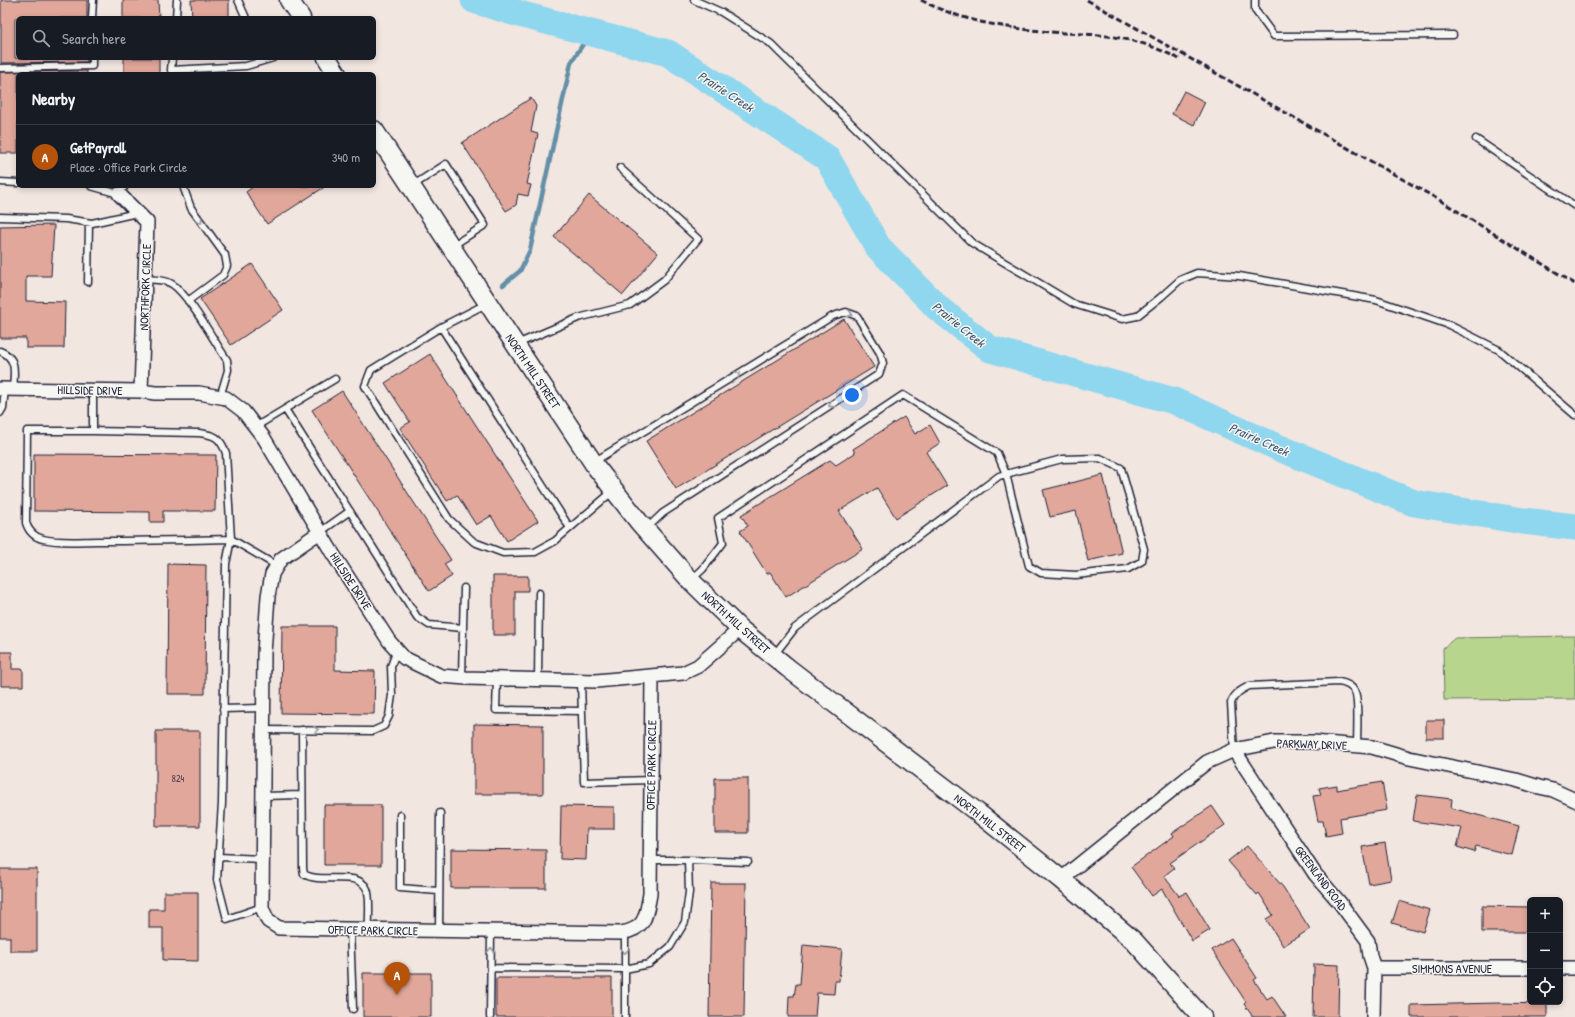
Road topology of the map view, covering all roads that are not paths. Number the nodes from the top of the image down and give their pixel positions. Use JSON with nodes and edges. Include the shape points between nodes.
{"nodes":[{"id":1,"x":93,"y":0,"type":"edge"},
{"id":2,"x":177,"y":0,"type":"edge"},
{"id":3,"x":238,"y":0,"type":"edge"},
{"id":4,"x":289,"y":0,"type":"edge"},
{"id":5,"x":694,"y":0,"type":"edge"},
{"id":6,"x":1255,"y":0,"type":"edge"},
{"id":7,"x":92,"y":16,"type":"edge"},
{"id":8,"x":176,"y":16,"type":"edge"},
{"id":9,"x":245,"y":16,"type":"edge"},
{"id":10,"x":300,"y":16,"type":"edge"},
{"id":11,"x":1453,"y":35,"type":"dead end"},
{"id":12,"x":92,"y":60,"type":"edge"},
{"id":13,"x":172,"y":60,"type":"edge"},
{"id":14,"x":261,"y":60,"type":"edge"},
{"id":15,"x":328,"y":60,"type":"edge"},
{"id":16,"x":0,"y":68,"type":"edge"},
{"id":17,"x":336,"y":72,"type":"edge"},
{"id":18,"x":376,"y":133,"type":"edge"},
{"id":19,"x":1476,"y":139,"type":"dead end"},
{"id":20,"x":620,"y":168,"type":"dead end"},
{"id":21,"x":0,"y":182,"type":"edge"},
{"id":22,"x":16,"y":183,"type":"edge"},
{"id":23,"x":411,"y":187,"type":"junction"},
{"id":24,"x":106,"y":188,"type":"edge"},
{"id":25,"x":184,"y":188,"type":"edge"},
{"id":26,"x":122,"y":190,"type":"edge"},
{"id":27,"x":1575,"y":206,"type":"edge"},
{"id":28,"x":138,"y":213,"type":"junction"},
{"id":29,"x":0,"y":217,"type":"edge"},
{"id":30,"x":89,"y":223,"type":"junction"},
{"id":31,"x":451,"y":246,"type":"junction"},
{"id":32,"x":145,"y":279,"type":"junction"},
{"id":33,"x":88,"y":282,"type":"dead end"},
{"id":34,"x":188,"y":301,"type":"junction"},
{"id":35,"x":488,"y":303,"type":"junction"},
{"id":36,"x":441,"y":327,"type":"junction"},
{"id":37,"x":516,"y":345,"type":"junction"},
{"id":38,"x":0,"y":351,"type":"edge"},
{"id":39,"x":335,"y":378,"type":"dead end"},
{"id":40,"x":6,"y":389,"type":"edge"},
{"id":41,"x":93,"y":390,"type":"junction"},
{"id":42,"x":141,"y":391,"type":"junction"},
{"id":43,"x":220,"y":397,"type":"junction"},
{"id":44,"x":285,"y":409,"type":"junction"},
{"id":45,"x":0,"y":412,"type":"edge"},
{"id":46,"x":1575,"y":415,"type":"edge"},
{"id":47,"x":255,"y":427,"type":"junction"},
{"id":48,"x":93,"y":431,"type":"junction"},
{"id":49,"x":593,"y":462,"type":"junction"},
{"id":50,"x":1006,"y":474,"type":"junction"},
{"id":51,"x":614,"y":490,"type":"junction"},
{"id":52,"x":350,"y":511,"type":"junction"},
{"id":53,"x":570,"y":528,"type":"junction"},
{"id":54,"x":645,"y":529,"type":"junction"},
{"id":55,"x":320,"y":532,"type":"junction"},
{"id":56,"x":231,"y":539,"type":"junction"},
{"id":57,"x":277,"y":566,"type":"junction"},
{"id":58,"x":690,"y":580,"type":"junction"},
{"id":59,"x":464,"y":588,"type":"dead end"},
{"id":60,"x":539,"y":593,"type":"dead end"},
{"id":61,"x":463,"y":628,"type":"junction"},
{"id":62,"x":740,"y":628,"type":"junction"},
{"id":63,"x":397,"y":650,"type":"junction"},
{"id":64,"x":773,"y":656,"type":"junction"},
{"id":65,"x":652,"y":676,"type":"junction"},
{"id":66,"x":462,"y":678,"type":"junction"},
{"id":67,"x":496,"y":679,"type":"junction"},
{"id":68,"x":538,"y":680,"type":"junction"},
{"id":69,"x":581,"y":680,"type":"junction"},
{"id":70,"x":223,"y":708,"type":"junction"},
{"id":71,"x":264,"y":708,"type":"junction"},
{"id":72,"x":582,"y":711,"type":"junction"},
{"id":73,"x":263,"y":730,"type":"junction"},
{"id":74,"x":302,"y":730,"type":"junction"},
{"id":75,"x":1357,"y":746,"type":"junction"},
{"id":76,"x":1234,"y":750,"type":"junction"},
{"id":77,"x":651,"y":780,"type":"junction"},
{"id":78,"x":302,"y":795,"type":"junction"},
{"id":79,"x":263,"y":796,"type":"junction"},
{"id":80,"x":1575,"y":800,"type":"edge"},
{"id":81,"x":440,"y":813,"type":"dead end"},
{"id":82,"x":400,"y":815,"type":"dead end"},
{"id":83,"x":219,"y":857,"type":"junction"},
{"id":84,"x":262,"y":859,"type":"junction"},
{"id":85,"x":650,"y":860,"type":"junction"},
{"id":86,"x":688,"y":860,"type":"junction"},
{"id":87,"x":748,"y":862,"type":"dead end"},
{"id":88,"x":1061,"y":879,"type":"junction"},
{"id":89,"x":438,"y":891,"type":"junction"},
{"id":90,"x":262,"y":907,"type":"junction"},
{"id":91,"x":350,"y":929,"type":"junction"},
{"id":92,"x":369,"y":930,"type":"junction"},
{"id":93,"x":438,"y":931,"type":"junction"},
{"id":94,"x":491,"y":931,"type":"junction"},
{"id":95,"x":625,"y":932,"type":"junction"},
{"id":96,"x":491,"y":968,"type":"junction"},
{"id":97,"x":1374,"y":968,"type":"junction"},
{"id":98,"x":1527,"y":968,"type":"edge"},
{"id":99,"x":1563,"y":968,"type":"edge"},
{"id":100,"x":1575,"y":968,"type":"edge"},
{"id":101,"x":625,"y":969,"type":"junction"},
{"id":102,"x":353,"y":1008,"type":"dead end"},
{"id":103,"x":490,"y":1017,"type":"edge"},
{"id":104,"x":625,"y":1017,"type":"edge"},
{"id":105,"x":1202,"y":1017,"type":"edge"},
{"id":106,"x":1373,"y":1017,"type":"edge"}],
"edges":[{"from":1,"to":7,"type":"lane"},
{"from":2,"to":8,"type":"lane"},
{"from":3,"to":9,"type":"lane"},
{"from":4,"to":10,"type":"main road"},
{"from":5,"to":46,"type":"lane","via":[[721,12],[770,43],[972,243],[1074,304],[1122,319],[1137,316],[1180,280],[1197,273],[1239,276],[1376,300],[1450,324],[1498,350]]},
{"from":6,"to":11,"type":"lane","via":[[1255,10],[1274,36]]},
{"from":12,"to":16,"type":"lane","via":[[92,66]]},
{"from":13,"to":14,"type":"lane","via":[[171,70],[246,66]]},
{"from":15,"to":17,"type":"main road"},
{"from":18,"to":23,"type":"main road","name":"NORTH MILL STREET"},
{"from":19,"to":27,"type":"lane"},
{"from":20,"to":37,"type":"lane","via":[[698,239],[664,280],[630,305],[578,318]]},
{"from":21,"to":22,"type":"lane"},
{"from":23,"to":31,"type":"main road","name":"NORTH MILL STREET"},
{"from":23,"to":31,"type":"lane","via":[[446,164],[485,225]]},
{"from":24,"to":26,"type":"lane"},
{"from":25,"to":34,"type":"lane","one_way":true,"via":[[191,208],[225,255],[227,266],[223,274]]},
{"from":26,"to":28,"type":"street","name":"NORTHFORK CIRCLE"},
{"from":28,"to":30,"type":"lane"},
{"from":28,"to":32,"type":"street","name":"NORTHFORK CIRCLE","via":[[147,222]]},
{"from":29,"to":30,"type":"lane","via":[[66,219]]},
{"from":30,"to":33,"type":"lane"},
{"from":31,"to":35,"type":"main road","name":"NORTH MILL STREET"},
{"from":32,"to":34,"type":"lane","via":[[172,284]]},
{"from":32,"to":42,"type":"street","name":"NORTHFORK CIRCLE"},
{"from":34,"to":43,"type":"lane","via":[[227,360],[228,370]]},
{"from":35,"to":36,"type":"lane"},
{"from":35,"to":37,"type":"main road","name":"NORTH MILL STREET"},
{"from":36,"to":53,"type":"lane"},
{"from":36,"to":53,"type":"lane","via":[[371,370],[365,386],[449,518],[474,542],[503,553],[535,552],[555,541]]},
{"from":37,"to":49,"type":"main road","name":"NORTH MILL STREET"},
{"from":38,"to":40,"type":"lane","via":[[14,363]]},
{"from":39,"to":44,"type":"lane"},
{"from":40,"to":41,"type":"street","name":"HILLSIDE DRIVE"},
{"from":40,"to":45,"type":"lane"},
{"from":41,"to":42,"type":"street","name":"HILLSIDE DRIVE"},
{"from":41,"to":48,"type":"lane"},
{"from":42,"to":43,"type":"street","name":"HILLSIDE DRIVE","via":[[199,393]]},
{"from":43,"to":47,"type":"street","name":"HILLSIDE DRIVE","via":[[226,398],[243,410]]},
{"from":44,"to":47,"type":"lane"},
{"from":44,"to":52,"type":"lane"},
{"from":47,"to":55,"type":"street","name":"HILLSIDE DRIVE"},
{"from":48,"to":56,"type":"lane","via":[[199,433],[211,434],[218,438],[226,453]]},
{"from":48,"to":56,"type":"lane","via":[[27,431],[26,524],[34,536],[44,540],[64,541]]},
{"from":49,"to":51,"type":"main road","name":"NORTH MILL STREET"},
{"from":49,"to":54,"type":"lane","one_way":true,"via":[[833,316],[846,312],[857,316],[880,352],[883,363],[879,374],[663,513]]},
{"from":50,"to":50,"type":"lane","via":[[1062,459],[1100,458],[1121,468],[1144,549],[1142,561],[1128,569],[1076,576],[1041,572],[1029,566]]},
{"from":50,"to":58,"type":"lane","via":[[997,453],[903,395],[718,518],[723,543],[703,569]]},
{"from":50,"to":64,"type":"lane","via":[[999,476],[795,628]]},
{"from":51,"to":53,"type":"lane"},
{"from":51,"to":54,"type":"main road","name":"NORTH MILL STREET"},
{"from":52,"to":55,"type":"lane"},
{"from":52,"to":61,"type":"lane","via":[[417,617],[428,625]]},
{"from":54,"to":58,"type":"main road","name":"NORTH MILL STREET"},
{"from":55,"to":57,"type":"street","via":[[281,559]]},
{"from":55,"to":63,"type":"street","name":"HILLSIDE DRIVE"},
{"from":56,"to":57,"type":"lane"},
{"from":56,"to":70,"type":"lane","via":[[226,564]]},
{"from":57,"to":71,"type":"street","via":[[272,574],[268,596]]},
{"from":58,"to":62,"type":"main road","name":"NORTH MILL STREET"},
{"from":59,"to":61,"type":"lane"},
{"from":60,"to":68,"type":"lane"},
{"from":61,"to":66,"type":"lane"},
{"from":62,"to":64,"type":"main road","name":"NORTH MILL STREET"},
{"from":62,"to":65,"type":"street","name":"HILLSIDE DRIVE","via":[[698,666],[683,673]]},
{"from":63,"to":66,"type":"street","name":"HILLSIDE DRIVE","via":[[404,658],[441,676]]},
{"from":74,"to":63,"type":"lane","one_way":true,"via":[[373,731],[384,726],[390,716],[391,666]]},
{"from":64,"to":88,"type":"main road","name":"NORTH MILL STREET"},
{"from":65,"to":69,"type":"street","name":"HILLSIDE DRIVE"},
{"from":65,"to":77,"type":"street","name":"OFFICE PARK CIRCLE"},
{"from":66,"to":67,"type":"street","name":"HILLSIDE DRIVE"},
{"from":67,"to":68,"type":"street","name":"HILLSIDE DRIVE"},
{"from":67,"to":72,"type":"lane","via":[[496,710]]},
{"from":68,"to":69,"type":"street","name":"HILLSIDE DRIVE"},
{"from":69,"to":72,"type":"lane"},
{"from":70,"to":71,"type":"lane"},
{"from":70,"to":83,"type":"lane"},
{"from":71,"to":73,"type":"street"},
{"from":72,"to":77,"type":"lane","via":[[584,782]]},
{"from":73,"to":74,"type":"lane"},
{"from":73,"to":79,"type":"street"},
{"from":74,"to":78,"type":"lane"},
{"from":75,"to":76,"type":"street","name":"PARKWAY DRIVE","via":[[1274,742]]},
{"from":75,"to":76,"type":"lane","via":[[1355,691],[1339,682],[1249,686],[1241,690],[1233,697],[1231,703]]},
{"from":75,"to":80,"type":"street","name":"PARKWAY DRIVE","via":[[1372,747],[1409,758],[1516,780],[1553,790]]},
{"from":76,"to":88,"type":"street","name":"PARKWAY DRIVE","via":[[1207,762]]},
{"from":76,"to":97,"type":"street","name":"GREENLAND ROAD","via":[[1315,874],[1368,941]]},
{"from":77,"to":85,"type":"street","name":"OFFICE PARK CIRCLE"},
{"from":78,"to":79,"type":"lane"},
{"from":78,"to":92,"type":"lane","via":[[304,874],[317,879],[356,879],[363,883],[368,890]]},
{"from":79,"to":84,"type":"street"},
{"from":81,"to":89,"type":"lane"},
{"from":82,"to":89,"type":"lane","via":[[400,888]]},
{"from":83,"to":84,"type":"lane"},
{"from":83,"to":90,"type":"lane","via":[[217,880],[227,919]]},
{"from":84,"to":90,"type":"street"},
{"from":85,"to":86,"type":"lane"},
{"from":85,"to":95,"type":"street","name":"OFFICE PARK CIRCLE","via":[[650,894],[646,919],[633,931]]},
{"from":86,"to":87,"type":"lane"},
{"from":86,"to":101,"type":"lane","via":[[689,892],[685,922],[670,947],[649,964]]},
{"from":88,"to":105,"type":"main road","name":"NORTH MILL STREET","via":[[1134,941]]},
{"from":89,"to":93,"type":"lane"},
{"from":90,"to":91,"type":"street","name":"OFFICE PARK CIRCLE","via":[[268,921],[278,928]]},
{"from":91,"to":92,"type":"street","name":"OFFICE PARK CIRCLE"},
{"from":91,"to":102,"type":"lane"},
{"from":92,"to":93,"type":"street","name":"OFFICE PARK CIRCLE"},
{"from":93,"to":94,"type":"street","name":"OFFICE PARK CIRCLE"},
{"from":94,"to":95,"type":"street","name":"OFFICE PARK CIRCLE"},
{"from":96,"to":94,"type":"lane","one_way":true},
{"from":95,"to":101,"type":"lane","one_way":true},
{"from":96,"to":101,"type":"lane"},
{"from":96,"to":103,"type":"lane"},
{"from":97,"to":98,"type":"street","name":"SIMMONS AVENUE"},
{"from":97,"to":106,"type":"street","name":"GREENLAND ROAD"},
{"from":99,"to":100,"type":"street"},
{"from":101,"to":104,"type":"lane"}]}
